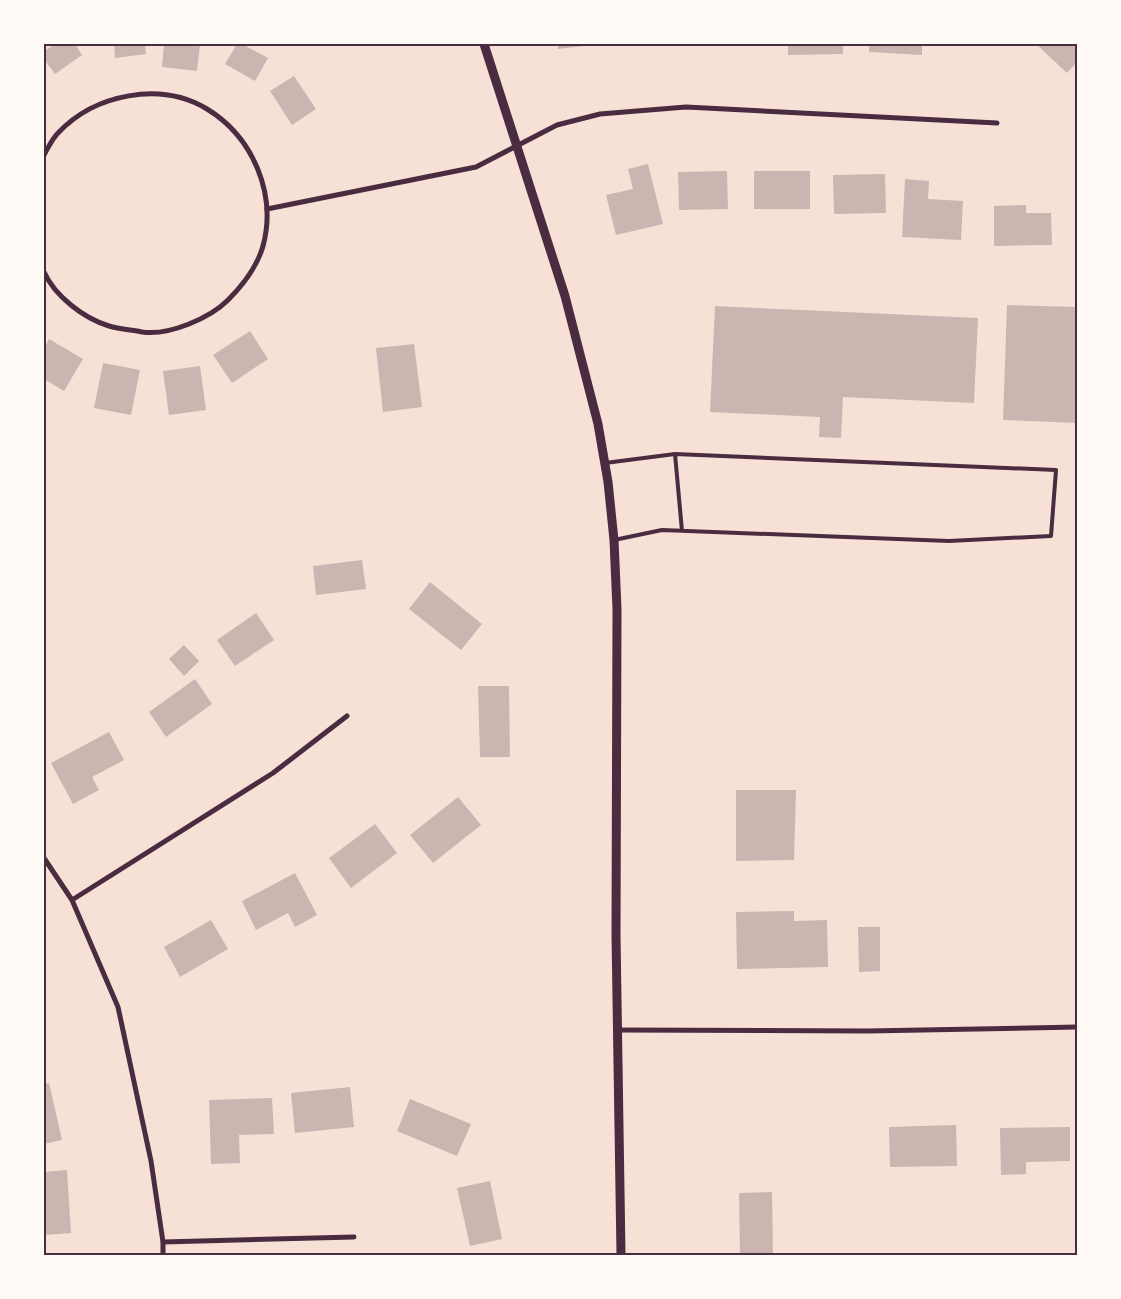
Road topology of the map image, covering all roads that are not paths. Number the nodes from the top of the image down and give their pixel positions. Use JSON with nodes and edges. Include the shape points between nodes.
{"nodes":[{"id":1,"x":484,"y":44,"type":"edge"},
{"id":2,"x":997,"y":123,"type":"dead end"},
{"id":3,"x":517,"y":146,"type":"junction"},
{"id":4,"x":44,"y":155,"type":"edge"},
{"id":5,"x":268,"y":209,"type":"junction"},
{"id":6,"x":44,"y":272,"type":"edge"},
{"id":7,"x":675,"y":454,"type":"junction"},
{"id":8,"x":605,"y":463,"type":"junction"},
{"id":9,"x":682,"y":531,"type":"junction"},
{"id":10,"x":614,"y":540,"type":"junction"},
{"id":11,"x":348,"y":716,"type":"dead end"},
{"id":12,"x":44,"y":858,"type":"edge"},
{"id":13,"x":72,"y":900,"type":"junction"},
{"id":14,"x":1077,"y":1027,"type":"edge"},
{"id":15,"x":618,"y":1030,"type":"junction"},
{"id":16,"x":354,"y":1237,"type":"dead end"},
{"id":17,"x":163,"y":1242,"type":"junction"},
{"id":18,"x":163,"y":1255,"type":"edge"},
{"id":19,"x":620,"y":1255,"type":"edge"}],
"edges":[{"from":1,"to":3,"type":"street"},
{"from":2,"to":3,"type":"street","via":[[686,107],[646,108],[600,114],[557,125]]},
{"from":3,"to":5,"type":"street","via":[[476,167]]},
{"from":3,"to":8,"type":"street","via":[[565,296]]},
{"from":4,"to":5,"type":"street","via":[[57,133],[89,108],[128,94],[168,95],[206,109],[238,134],[259,169]]},
{"from":5,"to":6,"type":"street","via":[[263,247],[246,281],[219,309],[185,327],[147,332],[108,326],[74,308]]},
{"from":7,"to":8,"type":"lane"},
{"from":7,"to":9,"type":"lane"},
{"from":7,"to":9,"type":"lane","via":[[1056,470],[1051,536],[949,541]]},
{"from":8,"to":10,"type":"street"},
{"from":9,"to":10,"type":"lane","via":[[662,530]]},
{"from":10,"to":15,"type":"street"},
{"from":11,"to":13,"type":"street","via":[[274,773]]},
{"from":12,"to":13,"type":"street"},
{"from":13,"to":17,"type":"street","via":[[118,1007],[151,1161]]},
{"from":14,"to":15,"type":"street","via":[[868,1031]]},
{"from":15,"to":19,"type":"street"},
{"from":16,"to":17,"type":"street"},
{"from":17,"to":18,"type":"street"}]}
